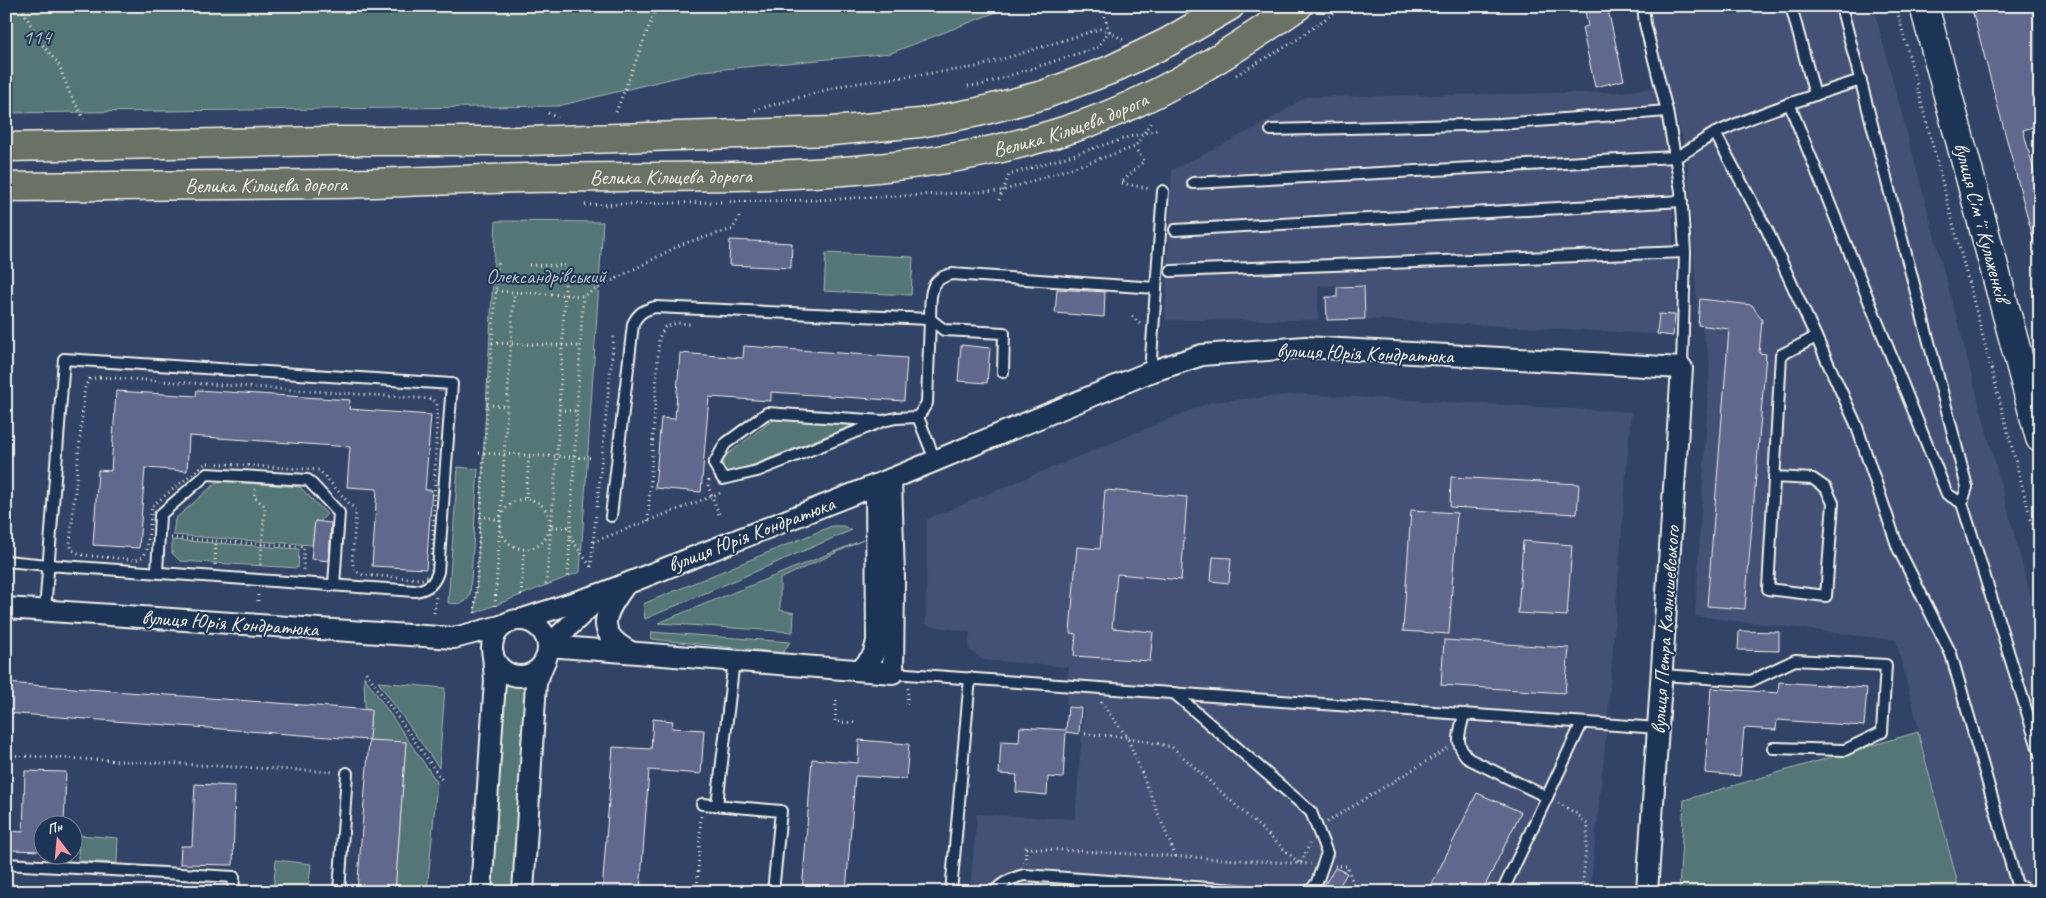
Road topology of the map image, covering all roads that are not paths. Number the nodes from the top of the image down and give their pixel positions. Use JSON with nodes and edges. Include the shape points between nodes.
{"nodes":[{"id":1,"x":1230,"y":6,"type":"edge"},
{"id":2,"x":1298,"y":6,"type":"edge"},
{"id":3,"x":1643,"y":6,"type":"edge"},
{"id":4,"x":1791,"y":6,"type":"edge"},
{"id":5,"x":1841,"y":6,"type":"edge"},
{"id":6,"x":1924,"y":6,"type":"edge"},
{"id":7,"x":1862,"y":80,"type":"junction"},
{"id":8,"x":1815,"y":95,"type":"junction"},
{"id":9,"x":1789,"y":103,"type":"junction"},
{"id":10,"x":1667,"y":111,"type":"junction"},
{"id":11,"x":1271,"y":130,"type":"dead end"},
{"id":12,"x":1715,"y":133,"type":"junction"},
{"id":13,"x":6,"y":147,"type":"edge"},
{"id":14,"x":1675,"y":157,"type":"junction"},
{"id":15,"x":1192,"y":183,"type":"dead end"},
{"id":16,"x":6,"y":187,"type":"edge"},
{"id":17,"x":1163,"y":191,"type":"road end"},
{"id":18,"x":1682,"y":201,"type":"junction"},
{"id":19,"x":1175,"y":230,"type":"dead end"},
{"id":20,"x":1684,"y":252,"type":"junction"},
{"id":21,"x":1171,"y":272,"type":"dead end"},
{"id":22,"x":1156,"y":288,"type":"junction"},
{"id":23,"x":930,"y":319,"type":"junction"},
{"id":24,"x":1816,"y":337,"type":"junction"},
{"id":25,"x":1682,"y":368,"type":"junction"},
{"id":26,"x":1003,"y":372,"type":"dead end"},
{"id":27,"x":1150,"y":372,"type":"junction"},
{"id":28,"x":918,"y":417,"type":"junction"},
{"id":29,"x":883,"y":421,"type":"junction"},
{"id":30,"x":2040,"y":438,"type":"edge"},
{"id":31,"x":935,"y":460,"type":"junction"},
{"id":32,"x":1774,"y":477,"type":"junction"},
{"id":33,"x":884,"y":482,"type":"junction"},
{"id":34,"x":1962,"y":503,"type":"junction"},
{"id":35,"x":611,"y":516,"type":"dead end"},
{"id":36,"x":6,"y":561,"type":"edge"},
{"id":37,"x":48,"y":565,"type":"junction"},
{"id":38,"x":157,"y":572,"type":"junction"},
{"id":39,"x":627,"y":583,"type":"junction"},
{"id":40,"x":334,"y":585,"type":"junction"},
{"id":41,"x":603,"y":594,"type":"junction"},
{"id":42,"x":6,"y":608,"type":"edge"},
{"id":43,"x":45,"y":611,"type":"junction"},
{"id":44,"x":512,"y":622,"type":"junction"},
{"id":45,"x":454,"y":638,"type":"junction"},
{"id":46,"x":629,"y":651,"type":"junction"},
{"id":47,"x":546,"y":653,"type":"junction"},
{"id":48,"x":493,"y":654,"type":"junction"},
{"id":49,"x":734,"y":660,"type":"junction"},
{"id":50,"x":861,"y":670,"type":"junction"},
{"id":51,"x":893,"y":673,"type":"junction"},
{"id":52,"x":1662,"y":675,"type":"junction"},
{"id":53,"x":970,"y":678,"type":"junction"},
{"id":54,"x":1174,"y":693,"type":"junction"},
{"id":55,"x":1464,"y":714,"type":"junction"},
{"id":56,"x":1582,"y":723,"type":"junction"},
{"id":57,"x":1658,"y":728,"type":"junction"},
{"id":58,"x":1774,"y":748,"type":"dead end"},
{"id":59,"x":2040,"y":754,"type":"edge"},
{"id":60,"x":347,"y":773,"type":"road end"},
{"id":61,"x":1547,"y":797,"type":"junction"},
{"id":62,"x":702,"y":804,"type":"road end"},
{"id":63,"x":717,"y":805,"type":"junction"},
{"id":64,"x":6,"y":864,"type":"edge"},
{"id":65,"x":233,"y":892,"type":"edge"},
{"id":66,"x":339,"y":892,"type":"edge"},
{"id":67,"x":481,"y":892,"type":"edge"},
{"id":68,"x":523,"y":892,"type":"edge"},
{"id":69,"x":774,"y":892,"type":"edge"},
{"id":70,"x":951,"y":892,"type":"edge"},
{"id":71,"x":994,"y":892,"type":"edge"},
{"id":72,"x":1265,"y":892,"type":"edge"},
{"id":73,"x":1306,"y":892,"type":"edge"},
{"id":74,"x":1502,"y":892,"type":"edge"},
{"id":75,"x":1647,"y":892,"type":"edge"},
{"id":76,"x":2032,"y":892,"type":"edge"}],
"edges":[{"from":1,"to":13,"type":"main road","name":"Велика Кільцева дорога","via":[[1168,42],[1110,70],[1043,95],[920,123],[832,131],[537,140]]},
{"from":2,"to":16,"type":"main road","name":"Велика Кільцева дорога","via":[[1197,71],[1132,105],[1076,127],[958,158],[827,172],[708,176]]},
{"from":3,"to":10,"type":"lane"},
{"from":4,"to":8,"type":"lane"},
{"from":5,"to":7,"type":"lane"},
{"from":6,"to":30,"type":"main road","name":"вулиця Сімʼї Кульженків"},
{"from":7,"to":8,"type":"lane"},
{"from":7,"to":34,"type":"lane","via":[[1967,487]]},
{"from":8,"to":9,"type":"lane"},
{"from":9,"to":12,"type":"lane"},
{"from":9,"to":34,"type":"lane","via":[[1946,494]]},
{"from":10,"to":11,"type":"lane","via":[[1500,124]]},
{"from":10,"to":14,"type":"lane"},
{"from":12,"to":14,"type":"lane"},
{"from":12,"to":24,"type":"lane","via":[[1767,230]]},
{"from":14,"to":15,"type":"lane"},
{"from":14,"to":18,"type":"lane"},
{"from":17,"to":22,"type":"lane"},
{"from":18,"to":19,"type":"lane"},
{"from":18,"to":20,"type":"lane"},
{"from":20,"to":21,"type":"lane"},
{"from":20,"to":25,"type":"lane"},
{"from":22,"to":23,"type":"lane","via":[[952,274],[936,281],[932,288]]},
{"from":22,"to":27,"type":"lane"},
{"from":23,"to":26,"type":"lane","via":[[944,330],[1004,333]]},
{"from":23,"to":28,"type":"lane","via":[[927,403]]},
{"from":23,"to":35,"type":"lane","via":[[645,309],[636,316],[633,324]]},
{"from":24,"to":32,"type":"lane","via":[[1782,355]]},
{"from":24,"to":76,"type":"lane","via":[[1856,424],[1898,548],[1951,654],[2017,885]]},
{"from":25,"to":27,"type":"street","name":"вулиця Юрія Кондратюка","via":[[1305,347],[1202,355]]},
{"from":25,"to":52,"type":"street","name":"вулиця Петра Калнишевського"},
{"from":27,"to":31,"type":"street","name":"вулиця Юрія Кондратюка"},
{"from":28,"to":29,"type":"lane"},
{"from":28,"to":31,"type":"lane"},
{"from":29,"to":29,"type":"lane","via":[[767,413],[725,444],[714,464],[723,480],[757,471]]},
{"from":31,"to":33,"type":"street","name":"вулиця Юрія Кондратюка"},
{"from":32,"to":32,"type":"lane","via":[[1768,589],[1826,596],[1833,503],[1826,488],[1813,479]]},
{"from":33,"to":39,"type":"street","name":"вулиця Юрія Кондратюка"},
{"from":33,"to":50,"type":"street","via":[[877,642],[873,656]]},
{"from":33,"to":51,"type":"street","via":[[894,578]]},
{"from":34,"to":59,"type":"lane"},
{"from":36,"to":37,"type":"lane"},
{"from":37,"to":38,"type":"lane"},
{"from":37,"to":40,"type":"lane","via":[[64,359],[452,384],[435,582],[424,590],[415,591]]},
{"from":37,"to":43,"type":"lane"},
{"from":38,"to":40,"type":"lane"},
{"from":38,"to":40,"type":"lane","via":[[160,515],[207,474],[308,480],[339,512]]},
{"from":39,"to":41,"type":"street","name":"вулиця Юрія Кондратюка"},
{"from":39,"to":46,"type":"street","via":[[609,607],[606,621],[608,633],[615,644]]},
{"from":41,"to":44,"type":"street","name":"вулиця Юрія Кондратюка"},
{"from":41,"to":47,"type":"street","name":"вулиця Юрія Кондратюка"},
{"from":42,"to":43,"type":"street","name":"вулиця Юрія Кондратюка"},
{"from":43,"to":45,"type":"street","name":"вулиця Юрія Кондратюка"},
{"from":44,"to":45,"type":"street","name":"вулиця Юрія Кондратюка"},
{"from":44,"to":47,"type":"street","via":[[536,625],[546,638]]},
{"from":44,"to":48,"type":"street","via":[[494,638]]},
{"from":45,"to":48,"type":"street","name":"вулиця Юрія Кондратюка"},
{"from":46,"to":47,"type":"street"},
{"from":46,"to":49,"type":"street"},
{"from":47,"to":48,"type":"street","via":[[535,671],[520,676],[506,672]]},
{"from":47,"to":68,"type":"street","via":[[536,683]]},
{"from":48,"to":67,"type":"street","via":[[495,681]]},
{"from":49,"to":50,"type":"street"},
{"from":49,"to":63,"type":"lane"},
{"from":50,"to":51,"type":"street"},
{"from":51,"to":53,"type":"lane"},
{"from":52,"to":57,"type":"street","name":"вулиця Петра Калнишевського"},
{"from":52,"to":58,"type":"lane","via":[[1751,681],[1794,660],[1886,666],[1882,732],[1845,750]]},
{"from":53,"to":54,"type":"lane"},
{"from":53,"to":70,"type":"lane"},
{"from":54,"to":55,"type":"lane"},
{"from":54,"to":73,"type":"lane","via":[[1311,812],[1326,853],[1318,882]]},
{"from":55,"to":56,"type":"lane"},
{"from":55,"to":61,"type":"lane","via":[[1458,742],[1461,752]]},
{"from":56,"to":57,"type":"lane"},
{"from":56,"to":61,"type":"lane"},
{"from":57,"to":75,"type":"street","name":"вулиця Петра Калнишевського"},
{"from":60,"to":66,"type":"lane"},
{"from":61,"to":74,"type":"lane"},
{"from":62,"to":63,"type":"lane"},
{"from":63,"to":69,"type":"lane","via":[[781,811]]},
{"from":64,"to":65,"type":"lane","via":[[234,877]]},
{"from":71,"to":72,"type":"lane","via":[[1000,884],[1024,875]]}]}
